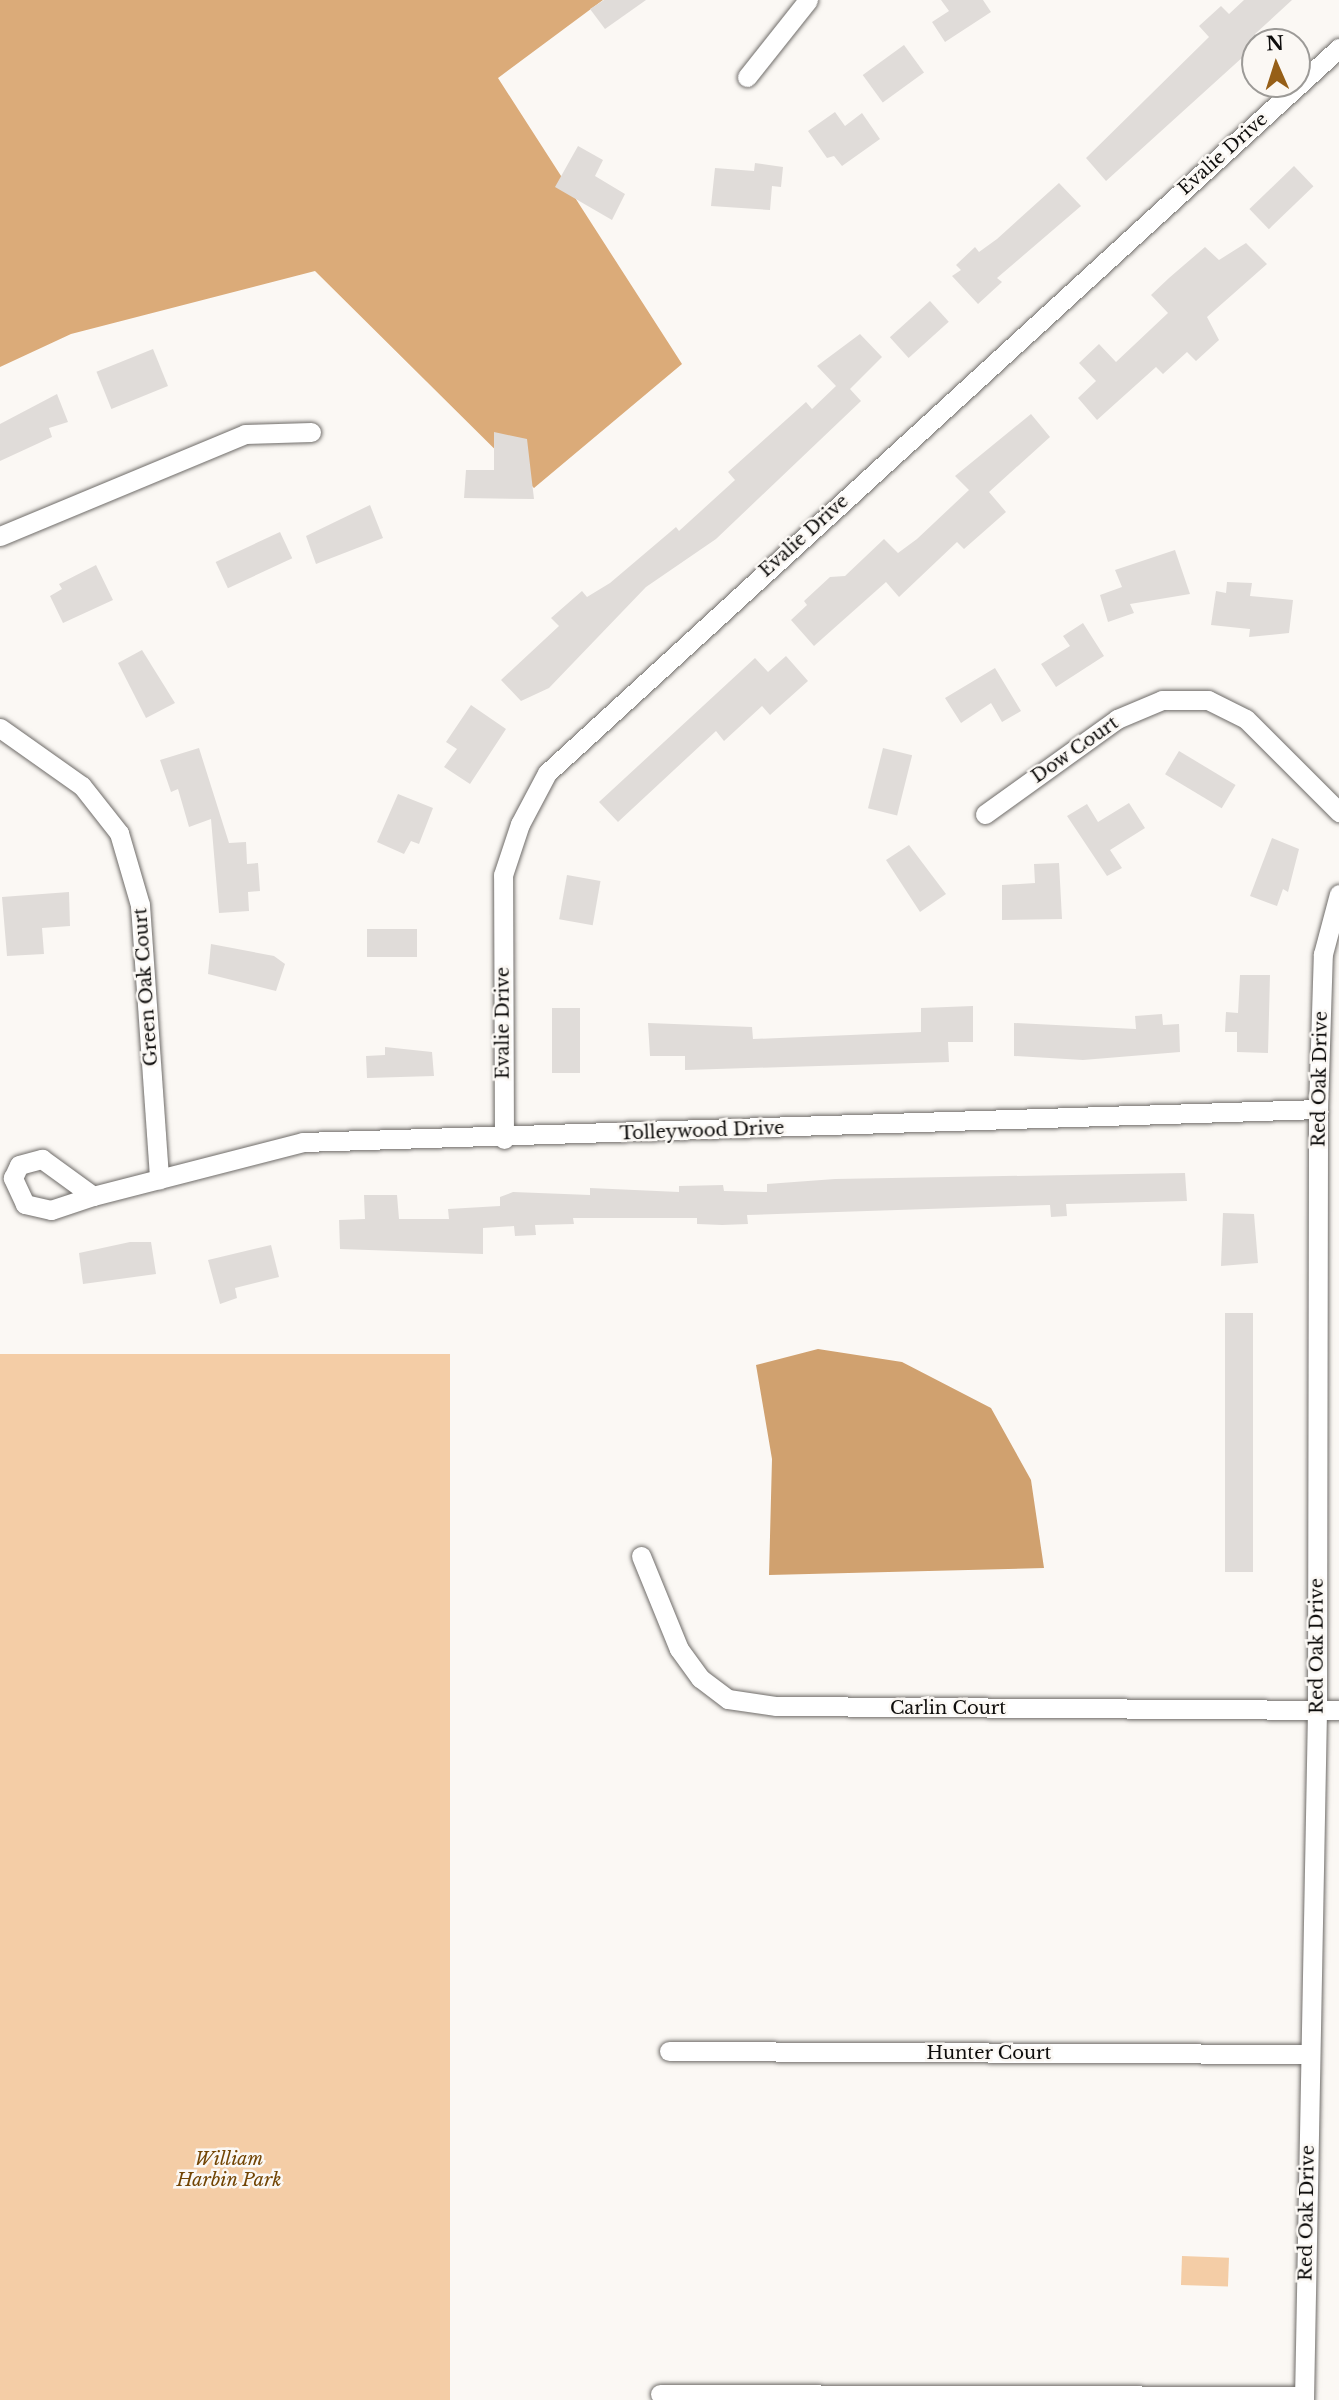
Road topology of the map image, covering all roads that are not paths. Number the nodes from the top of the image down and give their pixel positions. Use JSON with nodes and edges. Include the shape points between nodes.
{"nodes":[{"id":1,"x":808,"y":0,"type":"edge"},
{"id":2,"x":1339,"y":48,"type":"edge"},
{"id":3,"x":747,"y":78,"type":"dead end"},
{"id":4,"x":311,"y":432,"type":"dead end"},
{"id":5,"x":0,"y":536,"type":"edge"},
{"id":6,"x":0,"y":728,"type":"edge"},
{"id":7,"x":1339,"y":812,"type":"edge"},
{"id":8,"x":985,"y":814,"type":"dead end"},
{"id":9,"x":1339,"y":894,"type":"edge"},
{"id":10,"x":1318,"y":1109,"type":"junction"},
{"id":11,"x":504,"y":1139,"type":"junction"},
{"id":12,"x":159,"y":1179,"type":"junction"},
{"id":13,"x":93,"y":1196,"type":"dead end"},
{"id":14,"x":641,"y":1556,"type":"dead end"},
{"id":15,"x":1317,"y":1710,"type":"junction"},
{"id":16,"x":1339,"y":1710,"type":"edge"},
{"id":17,"x":669,"y":2051,"type":"dead end"},
{"id":18,"x":1310,"y":2054,"type":"junction"},
{"id":19,"x":660,"y":2394,"type":"dead end"},
{"id":20,"x":1304,"y":2398,"type":"edge"}],
"edges":[{"from":1,"to":3,"type":"street"},
{"from":2,"to":11,"type":"street","name":"Evalie Drive","via":[[547,774],[503,875]]},
{"from":4,"to":5,"type":"street","via":[[245,434]]},
{"from":6,"to":12,"type":"street","name":"Green Oak Court","via":[[82,786],[119,833],[141,905]]},
{"from":7,"to":8,"type":"street","name":"Dow Court","via":[[1246,719],[1208,700],[1162,700],[1117,719]]},
{"from":9,"to":10,"type":"street","name":"Red Oak Drive","via":[[1324,954]]},
{"from":10,"to":11,"type":"street","name":"Tolleywood Drive"},
{"from":10,"to":15,"type":"street","name":"Red Oak Drive"},
{"from":11,"to":12,"type":"street","name":"Tolleywood Drive","via":[[303,1142]]},
{"from":12,"to":13,"type":"street","name":"Tolleywood Drive"},
{"from":14,"to":15,"type":"street","name":"Carlin Court","via":[[679,1649],[700,1678],[728,1699],[776,1706]]},
{"from":15,"to":16,"type":"street","name":"Carlin Court"},
{"from":15,"to":18,"type":"street","name":"Red Oak Drive"},
{"from":17,"to":18,"type":"street","name":"Hunter Court"},
{"from":18,"to":20,"type":"street","name":"Red Oak Drive"},
{"from":19,"to":20,"type":"street"}]}
